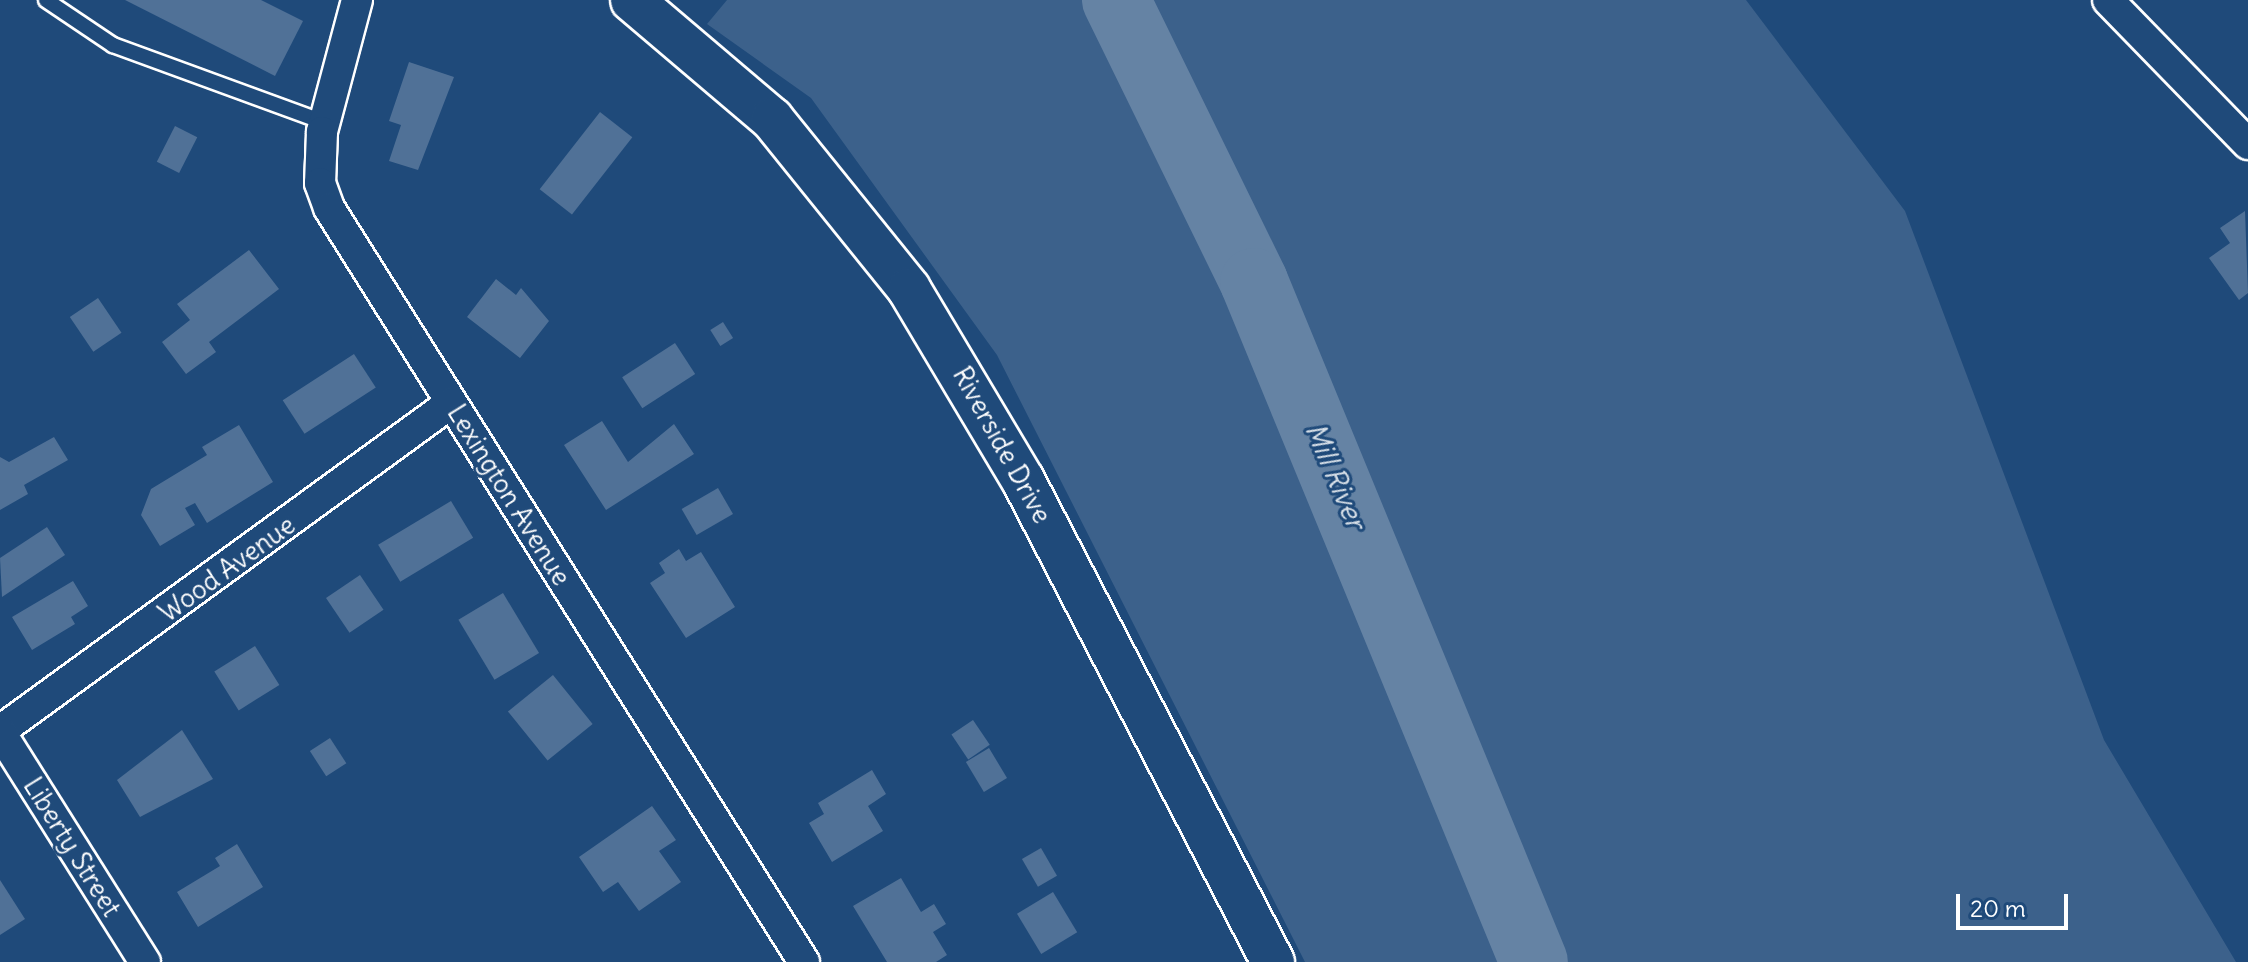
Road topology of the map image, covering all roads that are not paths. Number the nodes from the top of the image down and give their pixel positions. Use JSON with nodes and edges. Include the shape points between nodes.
{"nodes":[{"id":1,"x":46,"y":0,"type":"edge"},
{"id":2,"x":357,"y":0,"type":"edge"},
{"id":3,"x":632,"y":0,"type":"edge"},
{"id":4,"x":2108,"y":0,"type":"edge"},
{"id":5,"x":323,"y":122,"type":"junction"},
{"id":6,"x":2248,"y":144,"type":"edge"},
{"id":7,"x":451,"y":403,"type":"junction"},
{"id":8,"x":0,"y":731,"type":"edge"},
{"id":9,"x":145,"y":962,"type":"edge"},
{"id":10,"x":804,"y":962,"type":"edge"},
{"id":11,"x":1273,"y":962,"type":"edge"}],
"edges":[{"from":1,"to":5,"type":"lane","via":[[113,45]]},
{"from":2,"to":5,"type":"street","name":"Lexington Avenue"},
{"from":3,"to":11,"type":"street","name":"Riverside Drive","via":[[772,119],[909,289],[1023,480]]},
{"from":4,"to":6,"type":"street"},
{"from":5,"to":7,"type":"street","name":"Lexington Avenue","via":[[320,183],[329,208]]},
{"from":7,"to":8,"type":"street","name":"Wood Avenue"},
{"from":7,"to":10,"type":"street","name":"Lexington Avenue"},
{"from":8,"to":9,"type":"street","name":"Liberty Street"}]}
